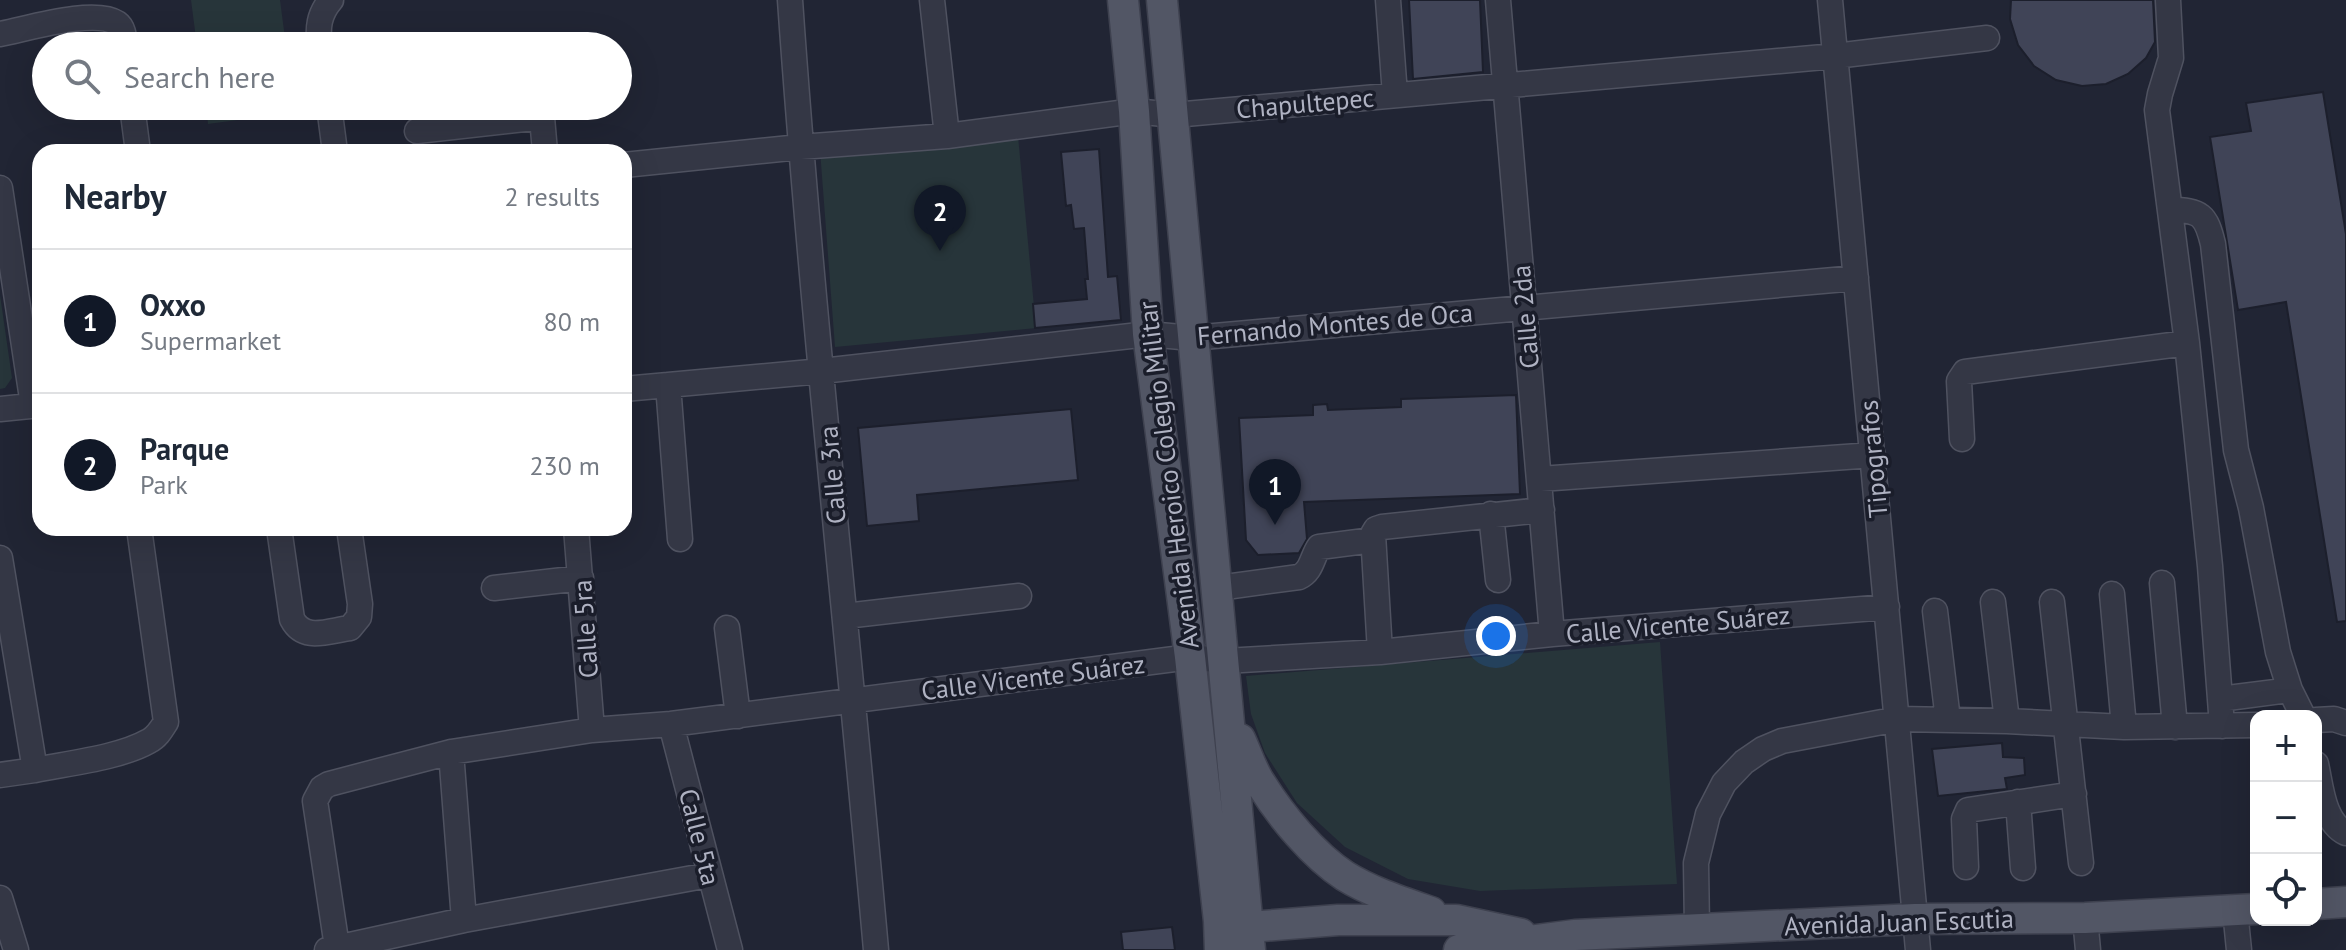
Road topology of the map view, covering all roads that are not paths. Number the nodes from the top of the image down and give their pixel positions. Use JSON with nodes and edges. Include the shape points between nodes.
{"nodes":[{"id":1,"x":331,"y":0,"type":"edge"},
{"id":2,"x":790,"y":0,"type":"edge"},
{"id":3,"x":932,"y":0,"type":"edge"},
{"id":4,"x":1123,"y":0,"type":"edge"},
{"id":5,"x":1162,"y":0,"type":"edge"},
{"id":6,"x":1388,"y":0,"type":"edge"},
{"id":7,"x":1498,"y":0,"type":"edge"},
{"id":8,"x":1830,"y":0,"type":"edge"},
{"id":9,"x":2168,"y":0,"type":"edge"},
{"id":10,"x":123,"y":32,"type":"edge"},
{"id":11,"x":318,"y":32,"type":"edge"},
{"id":12,"x":0,"y":34,"type":"edge"},
{"id":13,"x":1987,"y":38,"type":"dead end"},
{"id":14,"x":1835,"y":56,"type":"junction"},
{"id":15,"x":1505,"y":85,"type":"junction"},
{"id":16,"x":1395,"y":95,"type":"junction"},
{"id":17,"x":1134,"y":111,"type":"junction"},
{"id":18,"x":1174,"y":115,"type":"junction"},
{"id":19,"x":134,"y":120,"type":"edge"},
{"id":20,"x":331,"y":120,"type":"edge"},
{"id":21,"x":486,"y":120,"type":"edge"},
{"id":22,"x":543,"y":120,"type":"edge"},
{"id":23,"x":417,"y":131,"type":"dead end"},
{"id":24,"x":947,"y":136,"type":"junction"},
{"id":25,"x":137,"y":144,"type":"edge"},
{"id":26,"x":334,"y":144,"type":"edge"},
{"id":27,"x":544,"y":144,"type":"edge"},
{"id":28,"x":800,"y":147,"type":"junction"},
{"id":29,"x":632,"y":164,"type":"edge"},
{"id":30,"x":0,"y":188,"type":"edge"},
{"id":31,"x":2170,"y":210,"type":"junction"},
{"id":32,"x":1856,"y":278,"type":"junction"},
{"id":33,"x":1523,"y":308,"type":"junction"},
{"id":34,"x":1148,"y":334,"type":"junction"},
{"id":35,"x":1192,"y":338,"type":"junction"},
{"id":36,"x":2187,"y":343,"type":"junction"},
{"id":37,"x":822,"y":371,"type":"junction"},
{"id":38,"x":32,"y":381,"type":"edge"},
{"id":39,"x":668,"y":385,"type":"junction"},
{"id":40,"x":632,"y":388,"type":"edge"},
{"id":41,"x":32,"y":405,"type":"edge"},
{"id":42,"x":0,"y":409,"type":"edge"},
{"id":43,"x":1962,"y":439,"type":"dead end"},
{"id":44,"x":1873,"y":455,"type":"junction"},
{"id":45,"x":1540,"y":479,"type":"junction"},
{"id":46,"x":1542,"y":510,"type":"junction"},
{"id":47,"x":1491,"y":514,"type":"junction"},
{"id":48,"x":140,"y":536,"type":"edge"},
{"id":49,"x":280,"y":536,"type":"edge"},
{"id":50,"x":350,"y":536,"type":"edge"},
{"id":51,"x":577,"y":536,"type":"edge"},
{"id":52,"x":680,"y":539,"type":"dead end"},
{"id":53,"x":1373,"y":540,"type":"junction"},
{"id":54,"x":0,"y":558,"type":"edge"},
{"id":55,"x":581,"y":578,"type":"junction"},
{"id":56,"x":1498,"y":580,"type":"dead end"},
{"id":57,"x":2162,"y":583,"type":"dead end"},
{"id":58,"x":494,"y":588,"type":"dead end"},
{"id":59,"x":1218,"y":588,"type":"junction"},
{"id":60,"x":2112,"y":594,"type":"dead end"},
{"id":61,"x":1019,"y":596,"type":"dead end"},
{"id":62,"x":1993,"y":602,"type":"dead end"},
{"id":63,"x":2052,"y":602,"type":"dead end"},
{"id":64,"x":1887,"y":607,"type":"junction"},
{"id":65,"x":1935,"y":611,"type":"dead end"},
{"id":66,"x":845,"y":616,"type":"junction"},
{"id":67,"x":727,"y":628,"type":"dead end"},
{"id":68,"x":1552,"y":634,"type":"junction"},
{"id":69,"x":1380,"y":652,"type":"junction"},
{"id":70,"x":1190,"y":657,"type":"junction"},
{"id":71,"x":1225,"y":661,"type":"junction"},
{"id":72,"x":2290,"y":690,"type":"junction"},
{"id":73,"x":2220,"y":699,"type":"junction"},
{"id":74,"x":854,"y":700,"type":"junction"},
{"id":75,"x":2300,"y":710,"type":"edge"},
{"id":76,"x":738,"y":716,"type":"junction"},
{"id":77,"x":1898,"y":719,"type":"junction"},
{"id":78,"x":1230,"y":720,"type":"junction"},
{"id":79,"x":1948,"y":720,"type":"junction"},
{"id":80,"x":2322,"y":720,"type":"edge"},
{"id":81,"x":2007,"y":721,"type":"junction"},
{"id":82,"x":2345,"y":721,"type":"edge"},
{"id":83,"x":2066,"y":723,"type":"junction"},
{"id":84,"x":671,"y":724,"type":"junction"},
{"id":85,"x":2250,"y":725,"type":"edge"},
{"id":86,"x":2222,"y":726,"type":"junction"},
{"id":87,"x":2124,"y":727,"type":"junction"},
{"id":88,"x":2175,"y":727,"type":"junction"},
{"id":89,"x":592,"y":730,"type":"junction"},
{"id":90,"x":451,"y":752,"type":"junction"},
{"id":91,"x":35,"y":770,"type":"junction"},
{"id":92,"x":0,"y":775,"type":"edge"},
{"id":93,"x":2321,"y":782,"type":"edge"},
{"id":94,"x":2074,"y":794,"type":"junction"},
{"id":95,"x":2018,"y":802,"type":"junction"},
{"id":96,"x":2346,"y":833,"type":"edge"},
{"id":97,"x":2081,"y":863,"type":"dead end"},
{"id":98,"x":1966,"y":867,"type":"dead end"},
{"id":99,"x":2023,"y":868,"type":"dead end"},
{"id":100,"x":709,"y":875,"type":"junction"},
{"id":101,"x":0,"y":898,"type":"edge"},
{"id":102,"x":2346,"y":902,"type":"edge"},
{"id":103,"x":2322,"y":904,"type":"edge"},
{"id":104,"x":2246,"y":909,"type":"edge"},
{"id":105,"x":2085,"y":918,"type":"junction"},
{"id":106,"x":1915,"y":919,"type":"junction"},
{"id":107,"x":464,"y":920,"type":"junction"},
{"id":108,"x":1456,"y":920,"type":"junction"},
{"id":109,"x":1697,"y":929,"type":"junction"},
{"id":110,"x":1220,"y":936,"type":"edge"},
{"id":111,"x":1250,"y":938,"type":"edge"},
{"id":112,"x":1543,"y":938,"type":"junction"},
{"id":113,"x":1576,"y":942,"type":"edge"},
{"id":114,"x":332,"y":949,"type":"edge"},
{"id":115,"x":16,"y":950,"type":"edge"},
{"id":116,"x":730,"y":950,"type":"edge"},
{"id":117,"x":876,"y":950,"type":"edge"},
{"id":118,"x":1459,"y":950,"type":"edge"},
{"id":119,"x":1918,"y":950,"type":"edge"},
{"id":120,"x":2088,"y":950,"type":"edge"},
{"id":121,"x":2239,"y":950,"type":"edge"}],
"edges":[{"from":1,"to":11,"type":"street","via":[[321,14]]},
{"from":2,"to":28,"type":"street","name":"Calle 3ra"},
{"from":3,"to":24,"type":"street"},
{"from":4,"to":17,"type":"main road","name":"Avenida Heroico Colegio Militar"},
{"from":5,"to":18,"type":"main road","name":"Avenida Heroico Colegio Militar"},
{"from":6,"to":16,"type":"street"},
{"from":7,"to":15,"type":"street","name":"Calle 2da"},
{"from":8,"to":14,"type":"street","name":"Tipografos"},
{"from":9,"to":31,"type":"street","via":[[2171,58],[2157,110]]},
{"from":10,"to":12,"type":"street","via":[[101,18],[80,18]]},
{"from":13,"to":14,"type":"street","name":"Chapultepec"},
{"from":14,"to":15,"type":"street","name":"Chapultepec"},
{"from":14,"to":32,"type":"street","name":"Tipografos"},
{"from":15,"to":16,"type":"street","name":"Chapultepec"},
{"from":15,"to":33,"type":"street","name":"Calle 2da"},
{"from":16,"to":18,"type":"street","name":"Chapultepec"},
{"from":17,"to":18,"type":"street","name":"Chapultepec"},
{"from":17,"to":24,"type":"street","name":"Chapultepec"},
{"from":17,"to":34,"type":"main road","name":"Avenida Heroico Colegio Militar"},
{"from":18,"to":35,"type":"main road","name":"Avenida Heroico Colegio Militar"},
{"from":19,"to":25,"type":"street"},
{"from":20,"to":26,"type":"street"},
{"from":21,"to":23,"type":"street"},
{"from":22,"to":27,"type":"street"},
{"from":24,"to":28,"type":"street","name":"Chapultepec"},
{"from":28,"to":29,"type":"street","name":"Chapultepec"},
{"from":28,"to":37,"type":"street","name":"Calle 3ra"},
{"from":30,"to":38,"type":"street"},
{"from":31,"to":36,"type":"street"},
{"from":31,"to":72,"type":"street","via":[[2192,211],[2205,219],[2213,244],[2236,450]]},
{"from":32,"to":33,"type":"street","name":"Fernando Montes de Oca"},
{"from":32,"to":44,"type":"street","name":"Tipografos"},
{"from":33,"to":35,"type":"street","name":"Fernando Montes de Oca"},
{"from":33,"to":45,"type":"street","name":"Calle 2da"},
{"from":34,"to":35,"type":"street","name":"Fernando Montes de Oca"},
{"from":34,"to":37,"type":"street","name":"Fernando Montes de Oca"},
{"from":34,"to":70,"type":"main road","name":"Avenida Heroico Colegio Militar"},
{"from":35,"to":59,"type":"main road","name":"Avenida Heroico Colegio Militar"},
{"from":36,"to":43,"type":"street","via":[[1965,372],[1959,381]]},
{"from":36,"to":73,"type":"street"},
{"from":37,"to":39,"type":"street","name":"Fernando Montes de Oca"},
{"from":37,"to":66,"type":"street","name":"Calle 3ra"},
{"from":39,"to":40,"type":"street","name":"Fernando Montes de Oca"},
{"from":39,"to":52,"type":"street"},
{"from":41,"to":42,"type":"street"},
{"from":44,"to":45,"type":"street"},
{"from":44,"to":64,"type":"street","name":"Tipografos"},
{"from":45,"to":46,"type":"street","name":"Calle 2da"},
{"from":46,"to":47,"type":"street"},
{"from":46,"to":68,"type":"street","name":"Calle 2da"},
{"from":47,"to":53,"type":"street","via":[[1382,527]]},
{"from":47,"to":56,"type":"street"},
{"from":48,"to":91,"type":"street","via":[[166,722],[157,736],[126,751]]},
{"from":49,"to":50,"type":"street","via":[[292,619],[308,634],[350,628],[359,617]]},
{"from":51,"to":55,"type":"street","name":"Calle 5ra"},
{"from":53,"to":59,"type":"street","via":[[1319,547],[1299,577]]},
{"from":53,"to":69,"type":"street"},
{"from":54,"to":91,"type":"street"},
{"from":55,"to":58,"type":"street"},
{"from":55,"to":89,"type":"street","name":"Calle 5ra"},
{"from":57,"to":88,"type":"street"},
{"from":59,"to":71,"type":"main road","name":"Avenida Heroico Colegio Militar"},
{"from":60,"to":87,"type":"street"},
{"from":61,"to":66,"type":"street"},
{"from":62,"to":81,"type":"street"},
{"from":63,"to":83,"type":"street"},
{"from":64,"to":68,"type":"street","name":"Calle Vicente Suárez"},
{"from":64,"to":77,"type":"street","name":"Tipografos"},
{"from":65,"to":79,"type":"street"},
{"from":66,"to":74,"type":"street","name":"Calle 3ra"},
{"from":67,"to":76,"type":"street"},
{"from":68,"to":69,"type":"street","name":"Calle Vicente Suárez"},
{"from":69,"to":71,"type":"street","name":"Calle Vicente Suárez"},
{"from":70,"to":71,"type":"street","name":"Calle Vicente Suárez"},
{"from":70,"to":74,"type":"street","name":"Calle Vicente Suárez"},
{"from":70,"to":110,"type":"main road","name":"Avenida Heroico Colegio Militar"},
{"from":71,"to":78,"type":"main road","name":"Avenida Heroico Colegio Militar"},
{"from":72,"to":73,"type":"street"},
{"from":72,"to":75,"type":"street"},
{"from":73,"to":86,"type":"street"},
{"from":74,"to":76,"type":"street","name":"Calle Vicente Suárez"},
{"from":74,"to":117,"type":"street","name":"Calle 3ra"},
{"from":76,"to":84,"type":"street","name":"Calle Vicente Suárez"},
{"from":77,"to":79,"type":"street"},
{"from":77,"to":106,"type":"street","name":"Tipografos"},
{"from":77,"to":109,"type":"street","via":[[1782,741],[1744,762],[1724,783],[1708,814],[1696,863]]},
{"from":78,"to":108,"type":"main road","via":[[1259,782],[1318,854],[1371,889]]},
{"from":78,"to":111,"type":"main road","name":"Avenida Heroico Colegio Militar"},
{"from":79,"to":81,"type":"street"},
{"from":80,"to":82,"type":"street"},
{"from":81,"to":83,"type":"street"},
{"from":83,"to":87,"type":"street"},
{"from":83,"to":94,"type":"street"},
{"from":84,"to":89,"type":"street","name":"Calle Vicente Suárez"},
{"from":84,"to":100,"type":"street","name":"Calle 5ta"},
{"from":85,"to":86,"type":"street"},
{"from":86,"to":88,"type":"street"},
{"from":87,"to":88,"type":"street"},
{"from":89,"to":90,"type":"street","name":"Calle Vicente Suárez"},
{"from":90,"to":107,"type":"street"},
{"from":90,"to":114,"type":"street","name":"Calle Vicente Suárez","via":[[322,788],[315,801]]},
{"from":91,"to":92,"type":"street"},
{"from":93,"to":96,"type":"street","via":[[2332,820]]},
{"from":94,"to":95,"type":"street"},
{"from":94,"to":97,"type":"street"},
{"from":95,"to":98,"type":"street","via":[[1968,810]]},
{"from":95,"to":99,"type":"street"},
{"from":100,"to":107,"type":"street"},
{"from":100,"to":116,"type":"street","name":"Calle 5ta"},
{"from":101,"to":115,"type":"street"},
{"from":102,"to":103,"type":"main road"},
{"from":104,"to":105,"type":"main road","name":"Avenida Juan Escutia"},
{"from":104,"to":121,"type":"street"},
{"from":105,"to":106,"type":"main road","name":"Avenida Juan Escutia"},
{"from":105,"to":120,"type":"street"},
{"from":106,"to":109,"type":"main road","name":"Avenida Juan Escutia"},
{"from":106,"to":119,"type":"street","name":"Tipografos"},
{"from":107,"to":114,"type":"street"},
{"from":108,"to":111,"type":"main road","name":"Avenida Juan Escutia","via":[[1338,920]]},
{"from":108,"to":112,"type":"main road","name":"Avenida Juan Escutia"},
{"from":109,"to":113,"type":"main road","name":"Avenida Juan Escutia"},
{"from":110,"to":111,"type":"main road","name":"Avenida Juan Escutia"},
{"from":112,"to":113,"type":"main road","name":"Avenida Juan Escutia"},
{"from":112,"to":118,"type":"main road","name":"Avenida Juan Escutia"}]}
